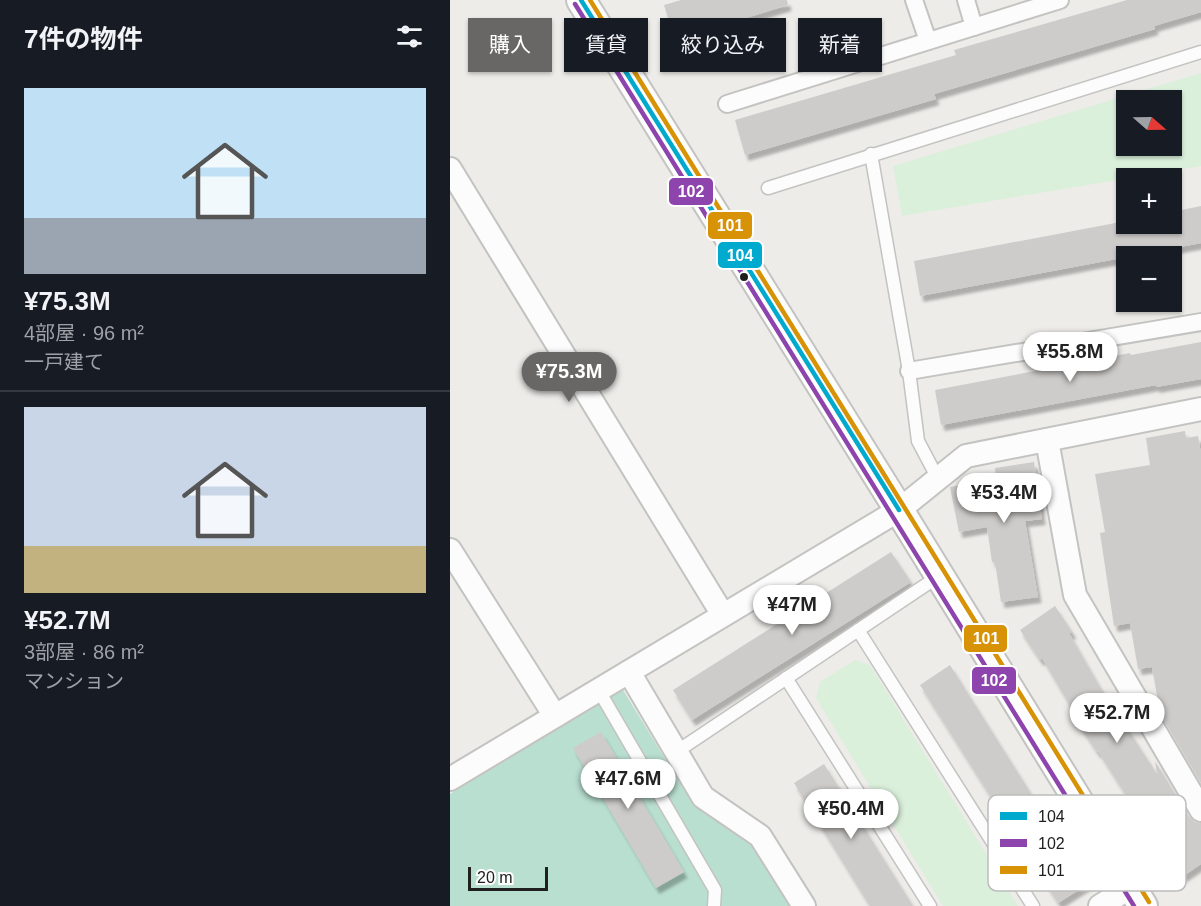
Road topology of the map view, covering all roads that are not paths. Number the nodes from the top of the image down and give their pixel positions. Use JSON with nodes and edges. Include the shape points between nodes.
{"nodes":[{"id":1,"x":581,"y":0,"type":"edge"},
{"id":2,"x":914,"y":0,"type":"edge"},
{"id":3,"x":966,"y":0,"type":"edge"},
{"id":4,"x":1060,"y":0,"type":"edge"},
{"id":5,"x":974,"y":27,"type":"junction"},
{"id":6,"x":928,"y":41,"type":"junction"},
{"id":7,"x":1201,"y":52,"type":"edge"},
{"id":8,"x":728,"y":104,"type":"dead end"},
{"id":9,"x":871,"y":154,"type":"junction"},
{"id":10,"x":450,"y":169,"type":"edge"},
{"id":11,"x":768,"y":188,"type":"dead end"},
{"id":12,"x":1201,"y":322,"type":"edge"},
{"id":13,"x":909,"y":371,"type":"junction"},
{"id":14,"x":1201,"y":409,"type":"edge"},
{"id":15,"x":1047,"y":440,"type":"junction"},
{"id":16,"x":938,"y":477,"type":"junction"},
{"id":17,"x":899,"y":510,"type":"junction"},
{"id":18,"x":450,"y":550,"type":"edge"},
{"id":19,"x":939,"y":576,"type":"junction"},
{"id":20,"x":723,"y":615,"type":"junction"},
{"id":21,"x":858,"y":630,"type":"junction"},
{"id":22,"x":629,"y":672,"type":"junction"},
{"id":23,"x":786,"y":678,"type":"junction"},
{"id":24,"x":598,"y":689,"type":"junction"},
{"id":25,"x":555,"y":716,"type":"junction"},
{"id":26,"x":676,"y":752,"type":"junction"},
{"id":27,"x":450,"y":779,"type":"edge"},
{"id":28,"x":1074,"y":795,"type":"edge"},
{"id":29,"x":1201,"y":810,"type":"edge"},
{"id":30,"x":988,"y":835,"type":"edge"},
{"id":31,"x":1023,"y":891,"type":"edge"},
{"id":32,"x":1137,"y":897,"type":"edge"},
{"id":33,"x":714,"y":906,"type":"edge"},
{"id":34,"x":804,"y":906,"type":"edge"},
{"id":35,"x":930,"y":906,"type":"edge"},
{"id":36,"x":1033,"y":906,"type":"edge"},
{"id":37,"x":1100,"y":906,"type":"edge"}],
"edges":[{"from":1,"to":17,"type":"street"},
{"from":2,"to":6,"type":"street"},
{"from":3,"to":5,"type":"street"},
{"from":4,"to":5,"type":"street"},
{"from":5,"to":6,"type":"street"},
{"from":6,"to":8,"type":"street"},
{"from":7,"to":9,"type":"lane"},
{"from":9,"to":11,"type":"lane"},
{"from":9,"to":13,"type":"lane"},
{"from":10,"to":20,"type":"street"},
{"from":12,"to":13,"type":"street"},
{"from":13,"to":16,"type":"lane","via":[[918,441]]},
{"from":14,"to":15,"type":"street"},
{"from":15,"to":16,"type":"street","via":[[966,456]]},
{"from":15,"to":29,"type":"street","via":[[1075,595]]},
{"from":16,"to":17,"type":"street"},
{"from":17,"to":19,"type":"street"},
{"from":17,"to":20,"type":"street"},
{"from":18,"to":25,"type":"street"},
{"from":19,"to":21,"type":"lane"},
{"from":19,"to":28,"type":"street"},
{"from":20,"to":22,"type":"street"},
{"from":21,"to":23,"type":"lane"},
{"from":21,"to":30,"type":"lane"},
{"from":22,"to":24,"type":"street"},
{"from":22,"to":26,"type":"street"},
{"from":23,"to":26,"type":"lane"},
{"from":23,"to":35,"type":"lane"},
{"from":24,"to":25,"type":"street"},
{"from":24,"to":33,"type":"lane","via":[[715,890]]},
{"from":25,"to":27,"type":"street"},
{"from":26,"to":34,"type":"street","via":[[703,798],[760,836]]},
{"from":31,"to":36,"type":"lane"},
{"from":32,"to":37,"type":"street"}]}
